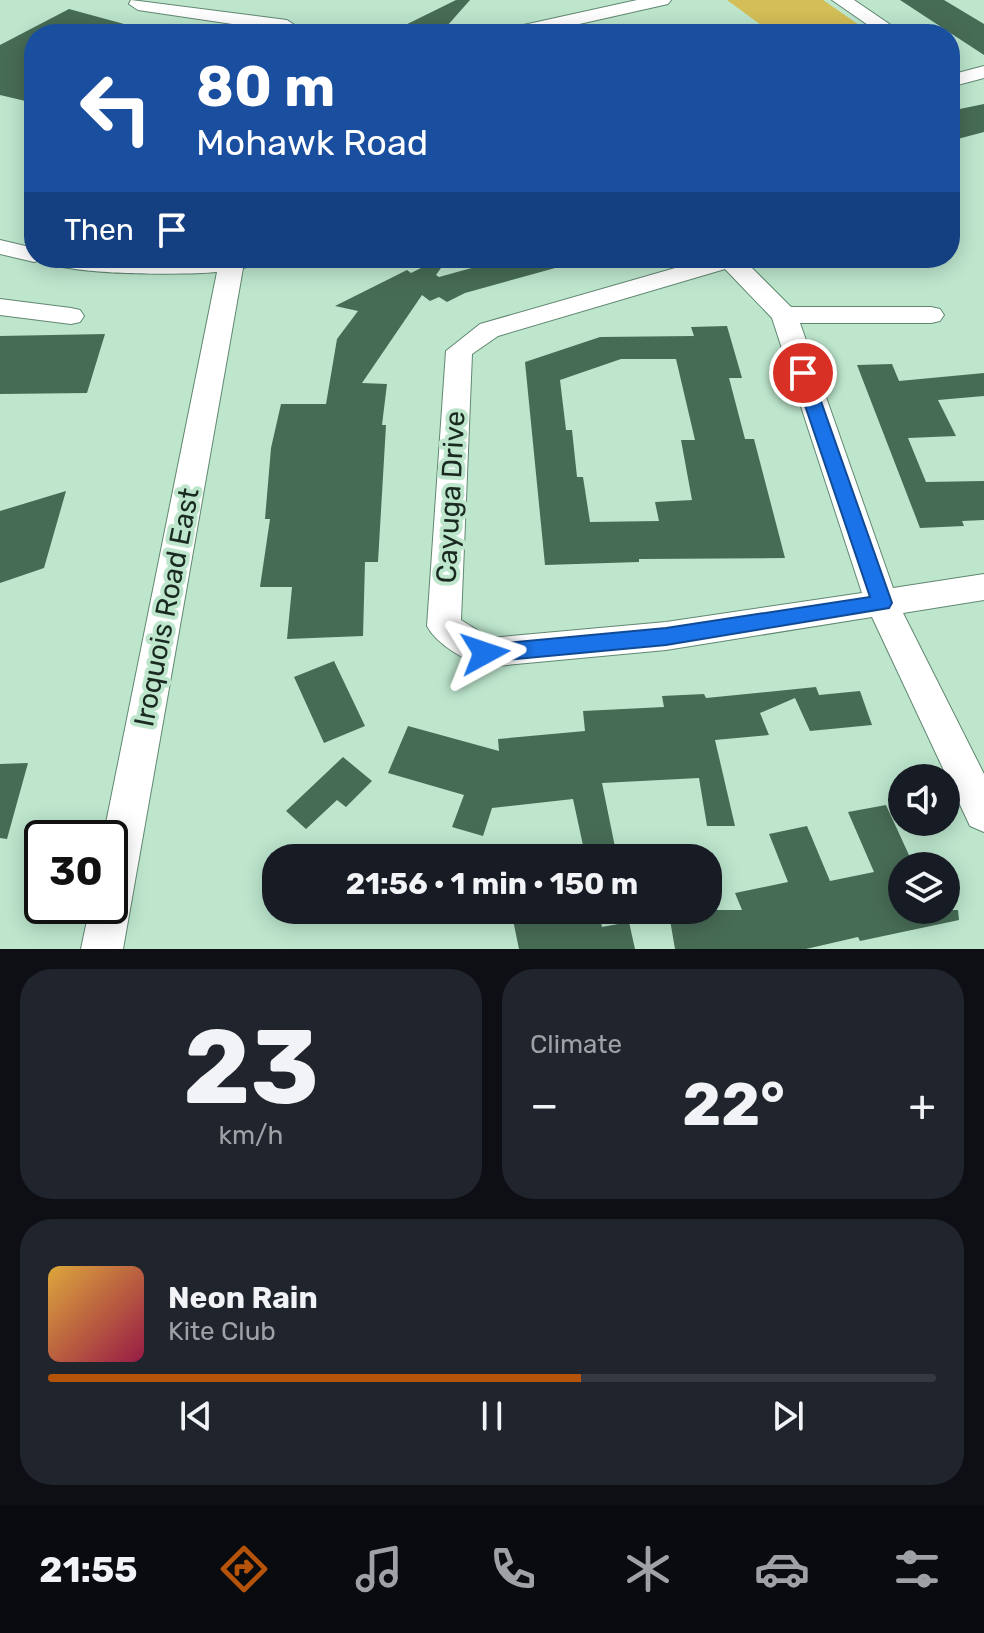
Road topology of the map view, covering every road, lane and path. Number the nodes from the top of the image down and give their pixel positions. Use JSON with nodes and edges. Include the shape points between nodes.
{"nodes":[{"id":1,"x":662,"y":0,"type":"edge"},
{"id":2,"x":841,"y":0,"type":"edge"},
{"id":3,"x":138,"y":4,"type":"dead end"},
{"id":4,"x":287,"y":24,"type":"edge"},
{"id":5,"x":555,"y":24,"type":"edge"},
{"id":6,"x":878,"y":24,"type":"edge"},
{"id":7,"x":984,"y":72,"type":"edge"},
{"id":8,"x":960,"y":75,"type":"edge"},
{"id":9,"x":237,"y":268,"type":"edge"},
{"id":10,"x":699,"y":268,"type":"edge"},
{"id":11,"x":738,"y":268,"type":"edge"},
{"id":12,"x":0,"y":307,"type":"edge"},
{"id":13,"x":784,"y":315,"type":"junction"},
{"id":14,"x":931,"y":315,"type":"dead end"},
{"id":15,"x":71,"y":316,"type":"dead end"},
{"id":16,"x":984,"y":587,"type":"edge"},
{"id":17,"x":882,"y":603,"type":"junction"},
{"id":18,"x":984,"y":814,"type":"edge"},
{"id":19,"x":102,"y":949,"type":"edge"}],
"edges":[{"from":1,"to":5,"type":"street"},
{"from":2,"to":6,"type":"street"},
{"from":3,"to":4,"type":"street"},
{"from":7,"to":8,"type":"street"},
{"from":9,"to":19,"type":"street","name":"Iroquois Road East"},
{"from":10,"to":17,"type":"street","name":"Cayuga Drive","via":[[489,330],[459,351],[444,626],[485,653],[666,636]]},
{"from":11,"to":13,"type":"street"},
{"from":12,"to":15,"type":"street"},
{"from":13,"to":14,"type":"street"},
{"from":13,"to":17,"type":"street"},
{"from":16,"to":17,"type":"street"},
{"from":17,"to":18,"type":"street"}]}
